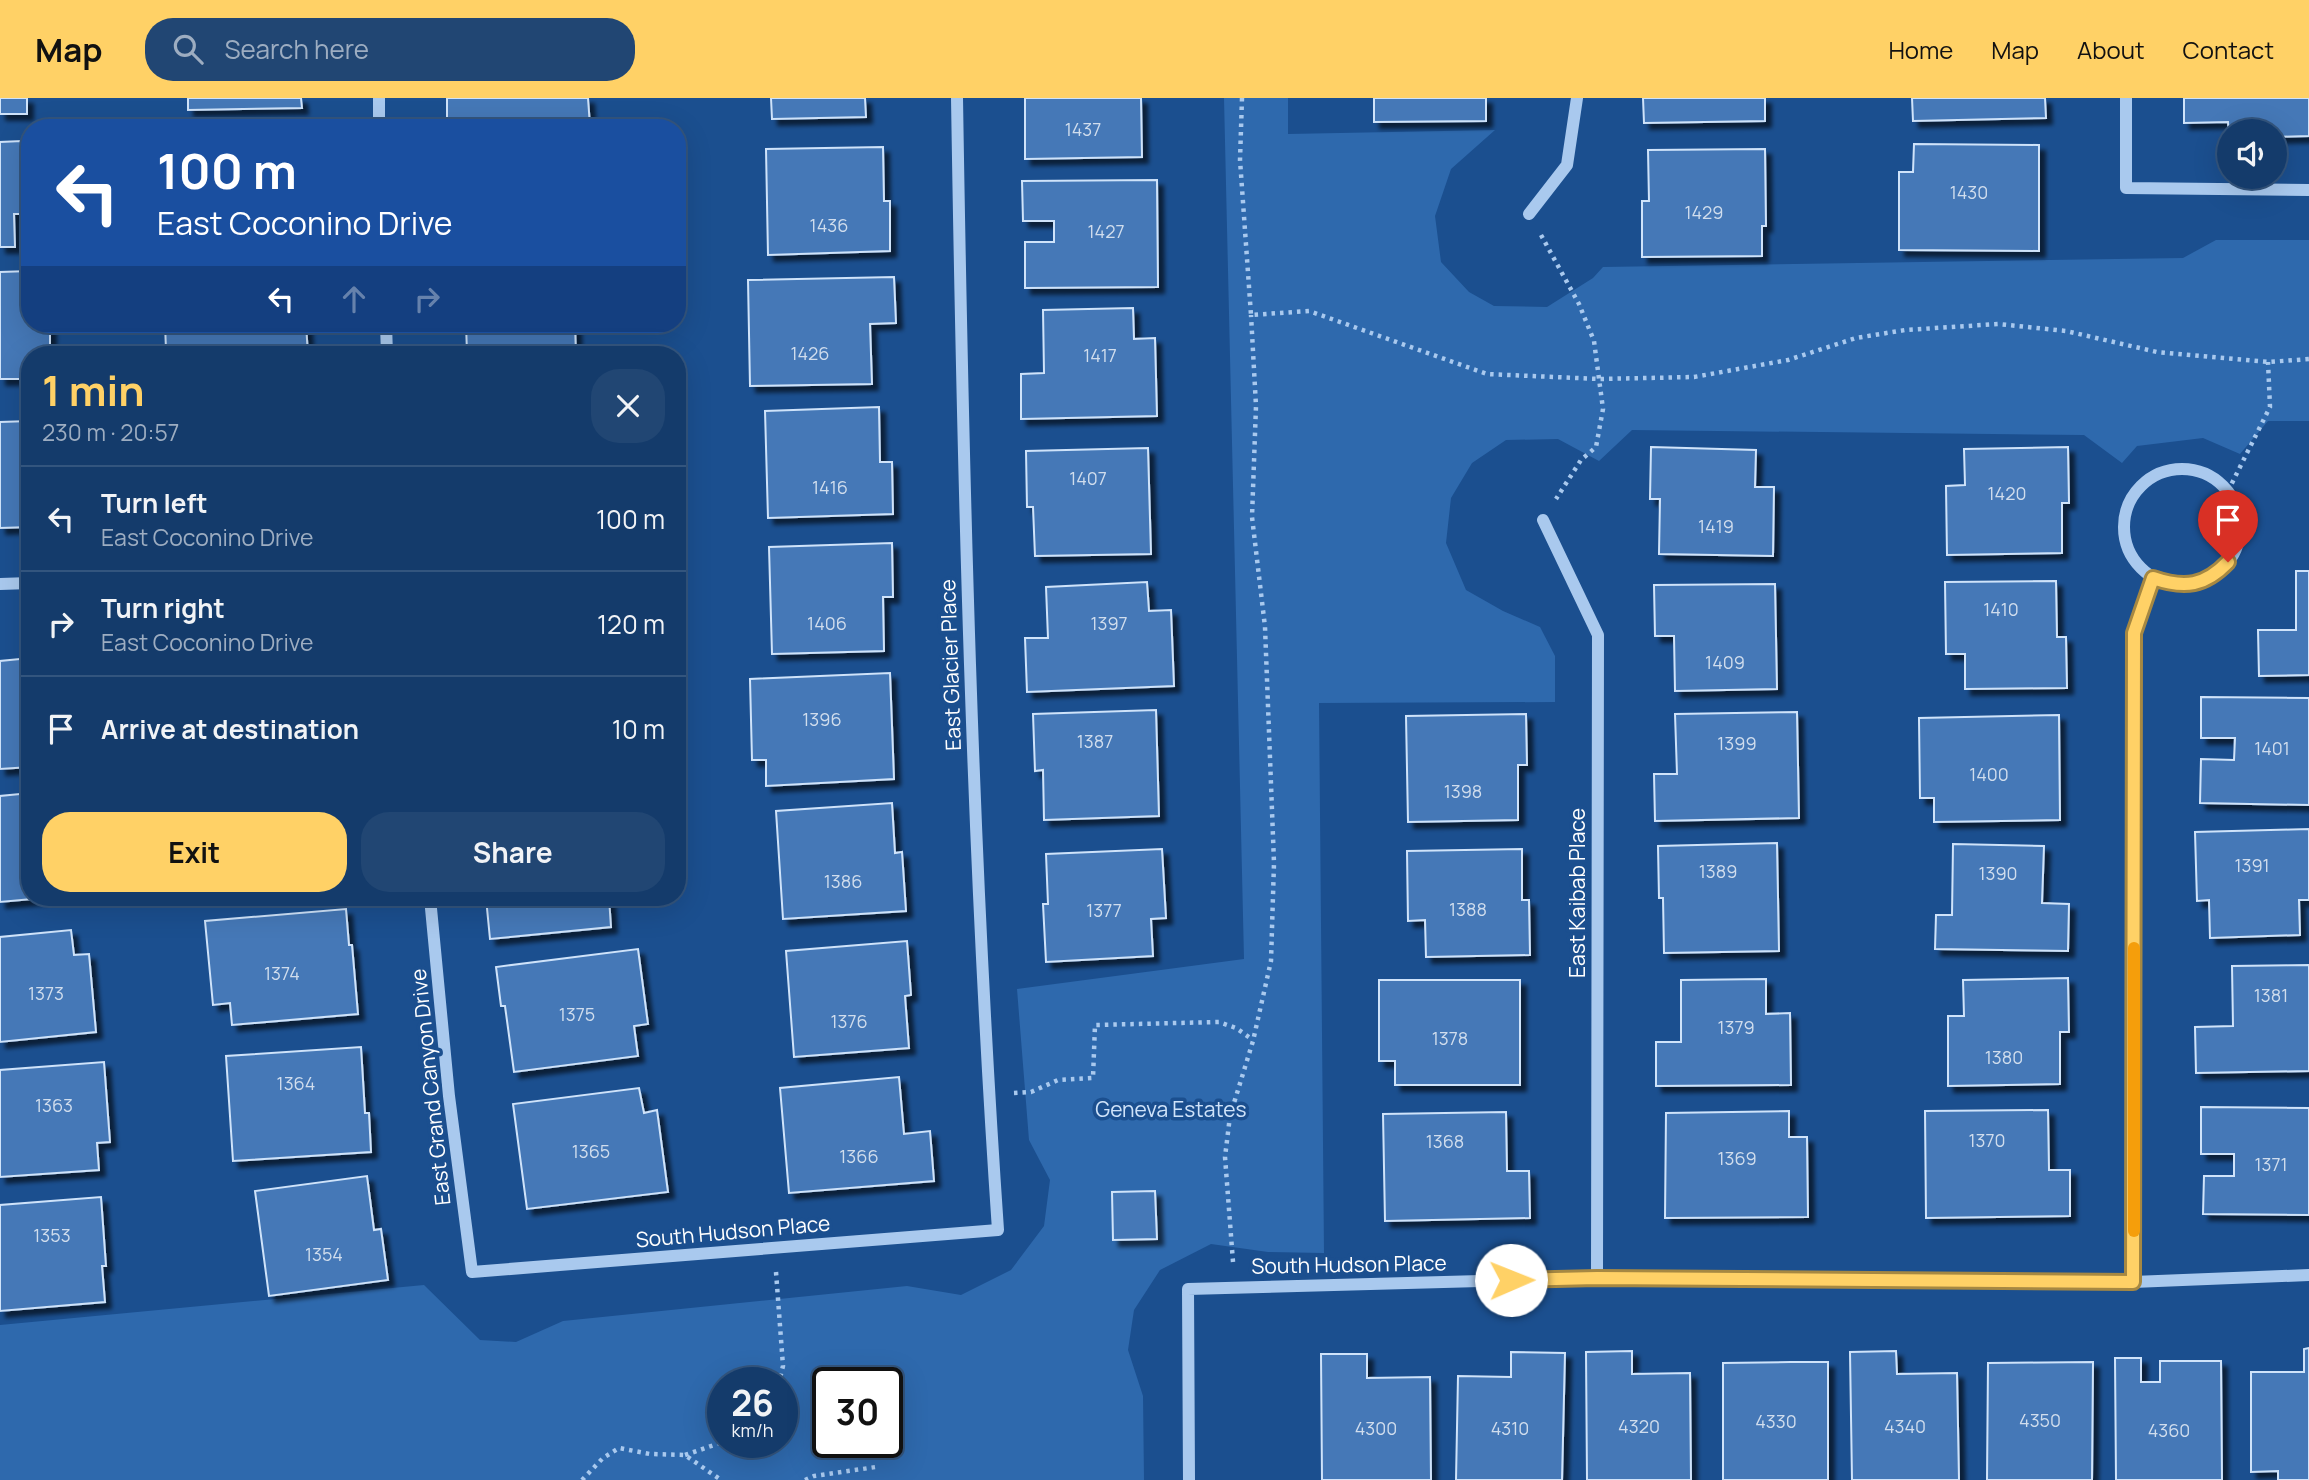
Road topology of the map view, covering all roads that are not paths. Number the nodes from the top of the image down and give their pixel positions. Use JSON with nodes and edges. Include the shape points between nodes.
{"nodes":[{"id":1,"x":379,"y":98,"type":"edge"},
{"id":2,"x":957,"y":98,"type":"edge"},
{"id":3,"x":1577,"y":98,"type":"edge"},
{"id":4,"x":2126,"y":98,"type":"edge"},
{"id":5,"x":379,"y":119,"type":"edge"},
{"id":6,"x":2309,"y":190,"type":"edge"},
{"id":7,"x":1529,"y":214,"type":"road end"},
{"id":8,"x":1543,"y":520,"type":"road end"},
{"id":9,"x":2153,"y":578,"type":"junction"},
{"id":10,"x":21,"y":583,"type":"edge"},
{"id":11,"x":0,"y":584,"type":"edge"},
{"id":12,"x":431,"y":906,"type":"edge"},
{"id":13,"x":998,"y":1230,"type":"joint"},
{"id":14,"x":472,"y":1272,"type":"joint"},
{"id":15,"x":2309,"y":1275,"type":"edge"},
{"id":16,"x":1597,"y":1278,"type":"junction"},
{"id":17,"x":2133,"y":1282,"type":"junction"},
{"id":18,"x":1189,"y":1480,"type":"edge"}],
"edges":[{"from":1,"to":5,"type":"street"},
{"from":2,"to":13,"type":"street","name":"East Glacier Place","via":[[963,503],[988,1096]]},
{"from":3,"to":7,"type":"street","via":[[1567,165]]},
{"from":4,"to":6,"type":"street","via":[[2126,188]]},
{"from":8,"to":16,"type":"street","name":"East Kaibab Place","via":[[1598,635]]},
{"from":9,"to":9,"type":"street","via":[[2136,562],[2126,543],[2124,518],[2132,496],[2141,485],[2173,469],[2195,470],[2216,479],[2238,509],[2240,531],[2228,562],[2217,574],[2188,585]]},
{"from":9,"to":17,"type":"street","via":[[2134,633]]},
{"from":10,"to":11,"type":"street"},
{"from":12,"to":14,"type":"street","name":"East Grand Canyon Drive"},
{"from":13,"to":14,"type":"street","name":"South Hudson Place"},
{"from":15,"to":17,"type":"street","name":"South Hudson Place"},
{"from":16,"to":17,"type":"street","name":"South Hudson Place"},
{"from":16,"to":18,"type":"street","name":"South Hudson Place","via":[[1188,1289]]}]}
